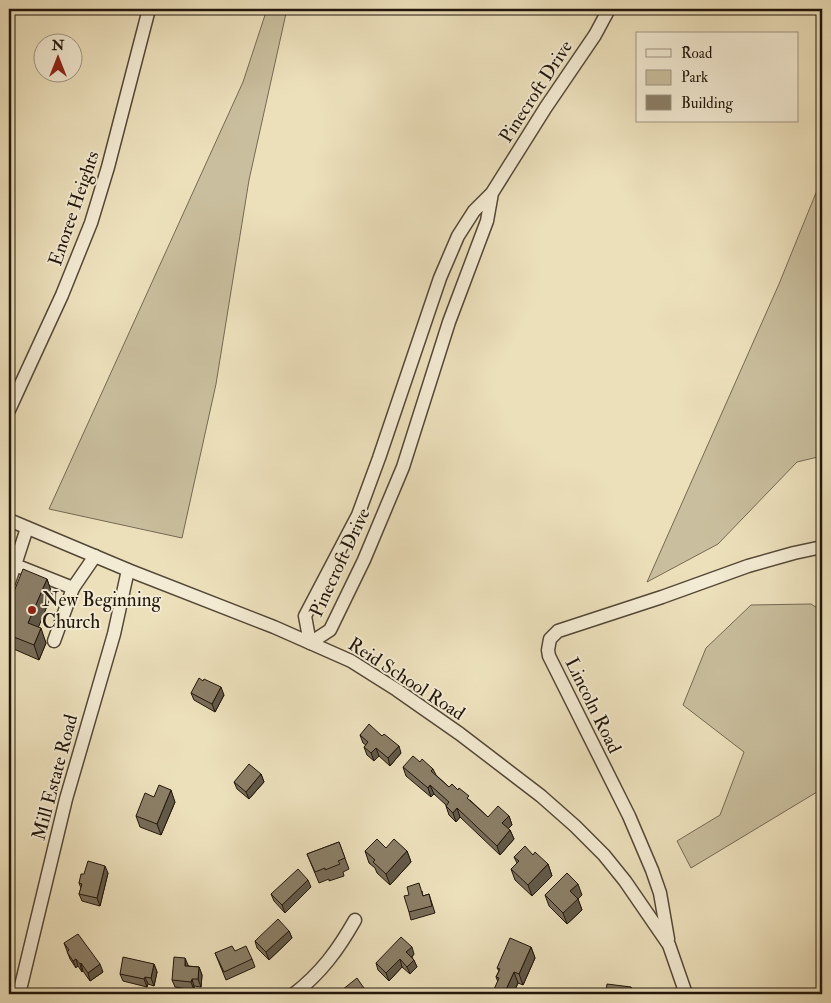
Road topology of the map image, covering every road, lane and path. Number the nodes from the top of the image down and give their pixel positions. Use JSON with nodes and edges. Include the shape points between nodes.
{"nodes":[{"id":1,"x":148,"y":9,"type":"edge"},
{"id":2,"x":609,"y":9,"type":"edge"},
{"id":3,"x":492,"y":193,"type":"junction"},
{"id":4,"x":9,"y":410,"type":"edge"},
{"id":5,"x":9,"y":520,"type":"edge"},
{"id":6,"x":27,"y":528,"type":"junction"},
{"id":7,"x":822,"y":547,"type":"edge"},
{"id":8,"x":95,"y":556,"type":"junction"},
{"id":9,"x":15,"y":565,"type":"junction"},
{"id":10,"x":128,"y":570,"type":"junction"},
{"id":11,"x":9,"y":582,"type":"edge"},
{"id":12,"x":73,"y":588,"type":"junction"},
{"id":13,"x":54,"y":641,"type":"dead end"},
{"id":14,"x":310,"y":643,"type":"junction"},
{"id":15,"x":355,"y":920,"type":"dead end"},
{"id":16,"x":669,"y":945,"type":"junction"},
{"id":17,"x":23,"y":993,"type":"edge"},
{"id":18,"x":294,"y":994,"type":"edge"},
{"id":19,"x":686,"y":994,"type":"edge"}],
"edges":[{"from":1,"to":4,"type":"street","name":"Enoree Heights","via":[[91,223]]},
{"from":2,"to":3,"type":"street","name":"Pinecroft Drive"},
{"from":3,"to":14,"type":"street","name":"Pinecroft Drive","via":[[487,221],[449,322],[403,466],[364,560],[330,630]]},
{"from":3,"to":14,"type":"street","name":"Pinecroft Drive","via":[[474,211],[458,236],[444,269],[358,515],[305,616]]},
{"from":5,"to":6,"type":"street","name":"Reid School Road"},
{"from":6,"to":8,"type":"street","name":"Reid School Road"},
{"from":6,"to":9,"type":"street"},
{"from":7,"to":16,"type":"street","name":"Lincoln Road","via":[[748,566],[584,621],[558,631],[550,639],[549,656],[629,816],[652,870],[660,893]]},
{"from":8,"to":10,"type":"street","name":"Reid School Road"},
{"from":8,"to":12,"type":"street"},
{"from":9,"to":11,"type":"street"},
{"from":9,"to":12,"type":"street"},
{"from":10,"to":14,"type":"street","name":"Reid School Road"},
{"from":10,"to":17,"type":"street","name":"Mill Estate Road","via":[[114,634],[66,799]]},
{"from":12,"to":13,"type":"street"},
{"from":14,"to":16,"type":"street","name":"Reid School Road","via":[[351,661],[397,690],[541,796],[604,855]]},
{"from":15,"to":18,"type":"street","via":[[338,950]]},
{"from":16,"to":19,"type":"street","name":"Reid School Road"}]}
